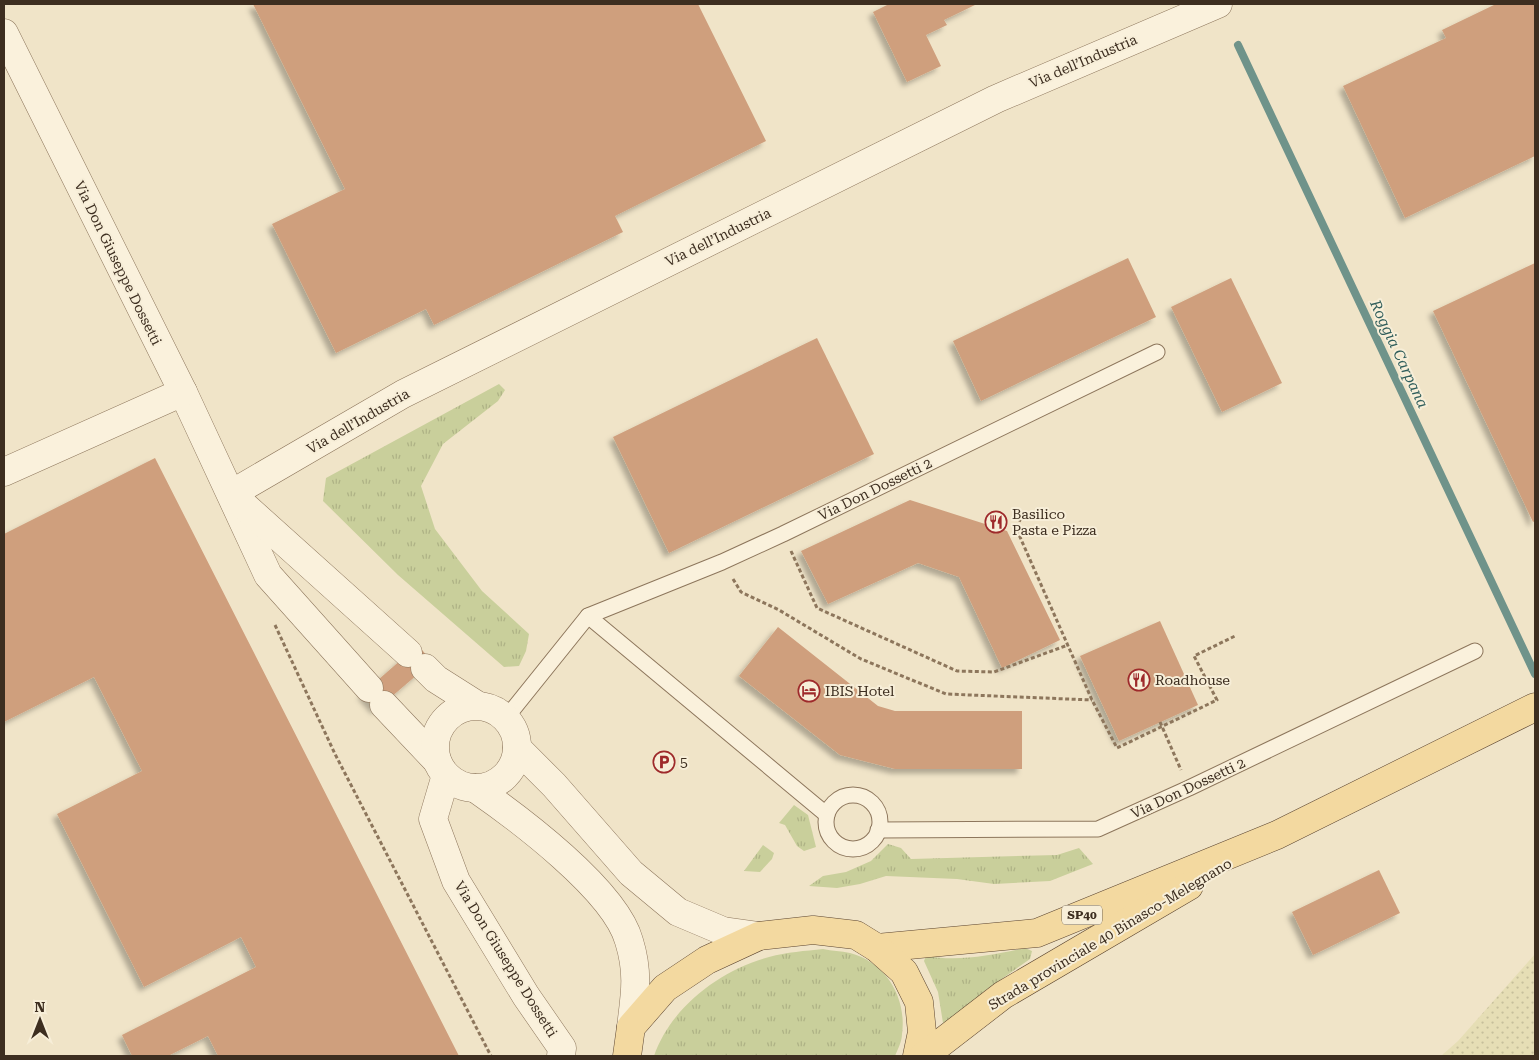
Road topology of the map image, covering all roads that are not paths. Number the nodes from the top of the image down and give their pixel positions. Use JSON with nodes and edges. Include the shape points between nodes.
{"nodes":[{"id":1,"x":1218,"y":4,"type":"edge"},
{"id":2,"x":4,"y":33,"type":"edge"},
{"id":3,"x":1157,"y":352,"type":"dead end"},
{"id":4,"x":183,"y":392,"type":"junction"},
{"id":5,"x":4,"y":472,"type":"edge"},
{"id":6,"x":231,"y":494,"type":"junction"},
{"id":7,"x":588,"y":616,"type":"junction"},
{"id":8,"x":1475,"y":651,"type":"dead end"},
{"id":9,"x":477,"y":705,"type":"junction"},
{"id":10,"x":1535,"y":707,"type":"edge"},
{"id":11,"x":506,"y":718,"type":"junction"},
{"id":12,"x":517,"y":748,"type":"junction"},
{"id":13,"x":442,"y":768,"type":"junction"},
{"id":14,"x":475,"y":788,"type":"junction"},
{"id":15,"x":827,"y":815,"type":"junction"},
{"id":16,"x":878,"y":830,"type":"junction"},
{"id":17,"x":1276,"y":834,"type":"junction"},
{"id":18,"x":759,"y":936,"type":"junction"},
{"id":19,"x":877,"y":948,"type":"junction"},
{"id":20,"x":631,"y":1027,"type":"junction"},
{"id":21,"x":561,"y":1056,"type":"edge"},
{"id":22,"x":611,"y":1056,"type":"edge"},
{"id":23,"x":627,"y":1056,"type":"edge"},
{"id":24,"x":917,"y":1056,"type":"edge"},
{"id":25,"x":924,"y":1056,"type":"edge"}],
"edges":[{"from":1,"to":6,"type":"street","name":"Via dell’Industria","via":[[996,99],[474,358],[403,394]]},
{"from":2,"to":4,"type":"street","name":"Via Don Giuseppe Dossetti"},
{"from":3,"to":7,"type":"lane","name":"Via Don Dossetti 2","via":[[783,534]]},
{"from":4,"to":5,"type":"street"},
{"from":4,"to":6,"type":"street","name":"Via Don Giuseppe Dossetti"},
{"from":6,"to":9,"type":"street","name":"Via Don Giuseppe Dossetti","via":[[436,679]]},
{"from":6,"to":13,"type":"street","name":"Via Don Giuseppe Dossetti","via":[[268,575]]},
{"from":7,"to":11,"type":"lane","name":"Via Don Dossetti 2"},
{"from":7,"to":15,"type":"lane"},
{"from":8,"to":16,"type":"lane","name":"Via Don Dossetti 2","via":[[1098,829]]},
{"from":9,"to":11,"type":"street","name":"Via Don Giuseppe Dossetti","via":[[493,709]]},
{"from":9,"to":13,"type":"street","name":"Via Don Giuseppe Dossetti","via":[[452,713],[442,723],[434,748]]},
{"from":10,"to":17,"type":"main road","name":"Strada provinciale 40 Binasco-Melegnano","number":"SP40"},
{"from":11,"to":12,"type":"street","via":[[512,727]]},
{"from":12,"to":14,"type":"street","via":[[509,772],[499,781]]},
{"from":12,"to":18,"type":"street","via":[[554,784],[632,873],[678,912],[723,931]]},
{"from":13,"to":14,"type":"street","name":"Via Don Giuseppe Dossetti","via":[[454,782]]},
{"from":13,"to":21,"type":"street","name":"Via Don Giuseppe Dossetti","via":[[433,819],[456,881],[526,996],[562,1048]]},
{"from":14,"to":20,"type":"street","name":"Via Don Giuseppe Dossetti","via":[[527,825],[609,903],[629,939],[637,980]]},
{"from":15,"to":16,"type":"lane","via":[[828,833],[846,849],[867,845]]},
{"from":15,"to":16,"type":"lane","via":[[840,798],[861,796],[878,813]]},
{"from":17,"to":19,"type":"main road","name":"Strada provinciale 40 Binasco-Melegnano","number":"SP40","via":[[1037,933]]},
{"from":17,"to":25,"type":"main road","name":"Strada provinciale 40 Binasco-Melegnano","number":"SP40","via":[[1003,995]]},
{"from":18,"to":19,"type":"main road","via":[[813,930],[856,935]]},
{"from":18,"to":20,"type":"main road","via":[[707,960],[665,988]]},
{"from":19,"to":24,"type":"main road","via":[[904,972],[919,1002],[922,1032]]},
{"from":20,"to":22,"type":"main road"},
{"from":20,"to":23,"type":"main road"}]}
